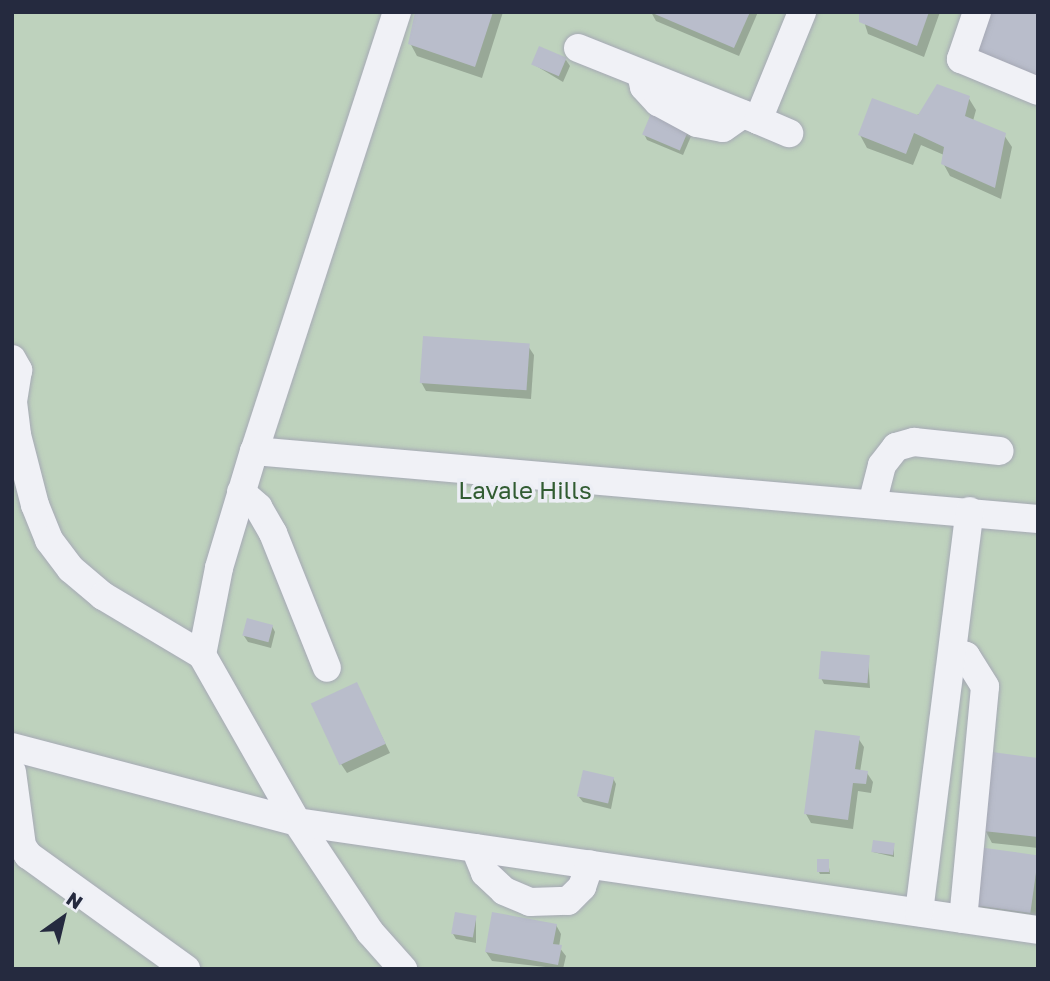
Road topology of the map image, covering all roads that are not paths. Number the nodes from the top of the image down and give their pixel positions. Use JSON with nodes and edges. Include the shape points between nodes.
{"nodes":[{"id":1,"x":397,"y":12,"type":"edge"},
{"id":2,"x":802,"y":12,"type":"edge"},
{"id":3,"x":977,"y":12,"type":"edge"},
{"id":4,"x":578,"y":48,"type":"dead end"},
{"id":5,"x":1038,"y":91,"type":"edge"},
{"id":6,"x":750,"y":117,"type":"junction"},
{"id":7,"x":789,"y":133,"type":"dead end"},
{"id":8,"x":12,"y":359,"type":"edge"},
{"id":9,"x":254,"y":451,"type":"junction"},
{"id":10,"x":1000,"y":451,"type":"dead end"},
{"id":11,"x":242,"y":492,"type":"junction"},
{"id":12,"x":872,"y":504,"type":"junction"},
{"id":13,"x":970,"y":511,"type":"junction"},
{"id":14,"x":1038,"y":519,"type":"edge"},
{"id":15,"x":953,"y":651,"type":"junction"},
{"id":16,"x":202,"y":655,"type":"junction"},
{"id":17,"x":327,"y":668,"type":"dead end"},
{"id":18,"x":12,"y":747,"type":"edge"},
{"id":19,"x":12,"y":772,"type":"edge"},
{"id":20,"x":297,"y":822,"type":"junction"},
{"id":21,"x":475,"y":848,"type":"junction"},
{"id":22,"x":590,"y":864,"type":"junction"},
{"id":23,"x":919,"y":912,"type":"junction"},
{"id":24,"x":963,"y":919,"type":"junction"},
{"id":25,"x":1038,"y":930,"type":"edge"},
{"id":26,"x":186,"y":969,"type":"edge"},
{"id":27,"x":403,"y":969,"type":"edge"}],
"edges":[{"from":1,"to":9,"type":"lane"},
{"from":2,"to":6,"type":"lane"},
{"from":3,"to":5,"type":"lane","via":[[961,60]]},
{"from":4,"to":6,"type":"lane"},
{"from":6,"to":7,"type":"lane"},
{"from":8,"to":16,"type":"lane","via":[[18,370],[13,402],[17,435],[49,540],[71,569],[103,596]]},
{"from":9,"to":11,"type":"lane"},
{"from":9,"to":12,"type":"lane"},
{"from":10,"to":12,"type":"lane","via":[[914,442],[896,447],[882,465]]},
{"from":11,"to":16,"type":"lane","via":[[219,568]]},
{"from":11,"to":17,"type":"lane","via":[[274,533]]},
{"from":12,"to":13,"type":"lane"},
{"from":13,"to":14,"type":"lane"},
{"from":13,"to":15,"type":"lane"},
{"from":15,"to":23,"type":"lane"},
{"from":15,"to":24,"type":"lane","via":[[966,656],[985,687]]},
{"from":16,"to":20,"type":"lane"},
{"from":18,"to":20,"type":"lane"},
{"from":19,"to":26,"type":"lane","via":[[22,846],[28,855]]},
{"from":20,"to":21,"type":"lane"},
{"from":20,"to":27,"type":"lane","via":[[370,932]]},
{"from":21,"to":22,"type":"lane"},
{"from":21,"to":22,"type":"lane","via":[[485,873],[504,891],[530,902],[568,901],[582,887]]},
{"from":22,"to":23,"type":"lane"},
{"from":23,"to":24,"type":"lane"},
{"from":24,"to":25,"type":"lane"}]}
